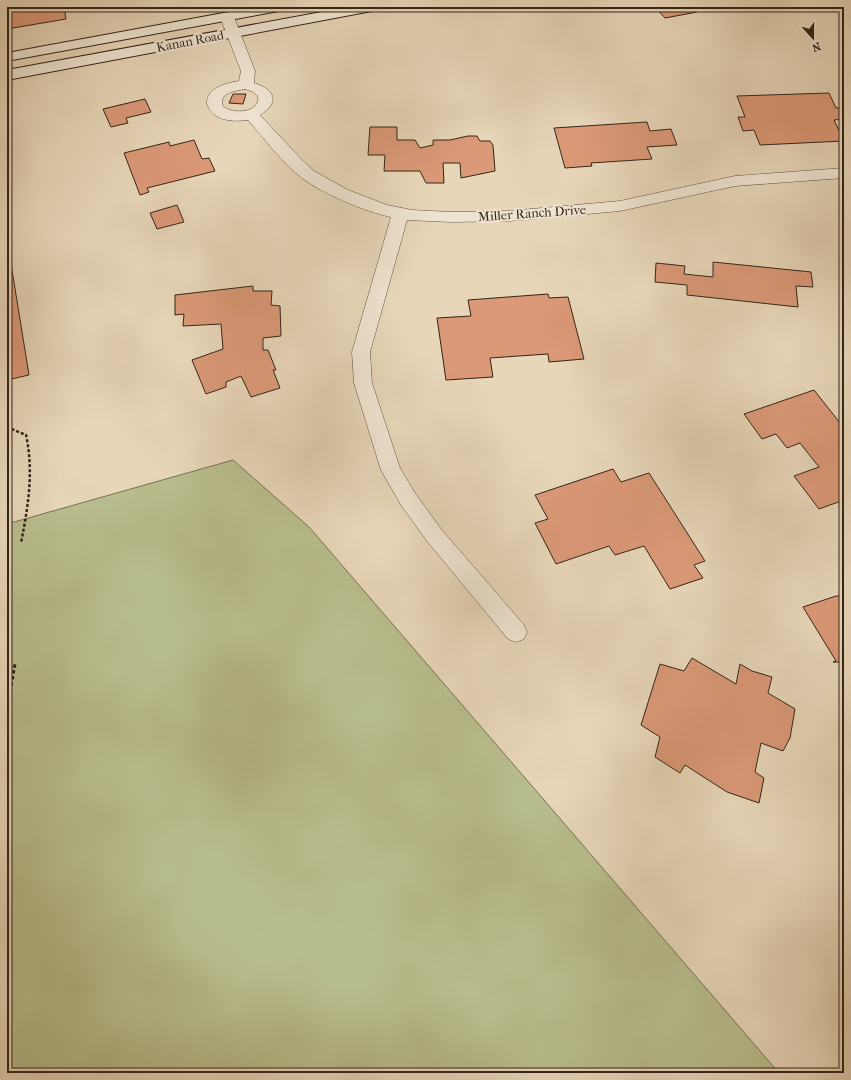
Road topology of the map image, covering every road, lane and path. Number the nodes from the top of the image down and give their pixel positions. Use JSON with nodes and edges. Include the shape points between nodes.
{"nodes":[{"id":1,"x":279,"y":7,"type":"edge"},
{"id":2,"x":372,"y":7,"type":"edge"},
{"id":3,"x":227,"y":17,"type":"junction"},
{"id":4,"x":234,"y":33,"type":"junction"},
{"id":5,"x":7,"y":57,"type":"edge"},
{"id":6,"x":7,"y":75,"type":"edge"},
{"id":7,"x":246,"y":85,"type":"junction"},
{"id":8,"x":251,"y":114,"type":"junction"},
{"id":9,"x":844,"y":172,"type":"edge"},
{"id":10,"x":401,"y":212,"type":"junction"},
{"id":11,"x":7,"y":426,"type":"edge"},
{"id":12,"x":21,"y":543,"type":"dead end"},
{"id":13,"x":516,"y":632,"type":"dead end"},
{"id":14,"x":15,"y":664,"type":"dead end"},
{"id":15,"x":7,"y":709,"type":"edge"}],
"edges":[{"from":1,"to":3,"type":"main road","name":"Kanan Road"},
{"from":2,"to":4,"type":"main road","name":"Kanan Road"},
{"from":3,"to":4,"type":"street"},
{"from":3,"to":5,"type":"main road","name":"Kanan Road"},
{"from":4,"to":6,"type":"main road","name":"Kanan Road"},
{"from":4,"to":7,"type":"street","via":[[248,71]]},
{"from":7,"to":8,"type":"street","via":[[260,90],[266,99],[261,109]]},
{"from":7,"to":8,"type":"street","via":[[222,90],[214,100],[214,105],[221,114],[229,116]]},
{"from":8,"to":10,"type":"street","name":"Miller Ranch Drive","via":[[308,175],[342,194],[384,210]]},
{"from":9,"to":10,"type":"street","name":"Miller Ranch Drive","via":[[735,181],[620,206],[517,216],[451,217]]},
{"from":10,"to":13,"type":"street","via":[[361,352],[364,383],[391,470],[408,499],[434,535]]},
{"from":11,"to":12,"type":"path","via":[[26,436],[30,450],[29,506]]},
{"from":14,"to":15,"type":"path"}]}
